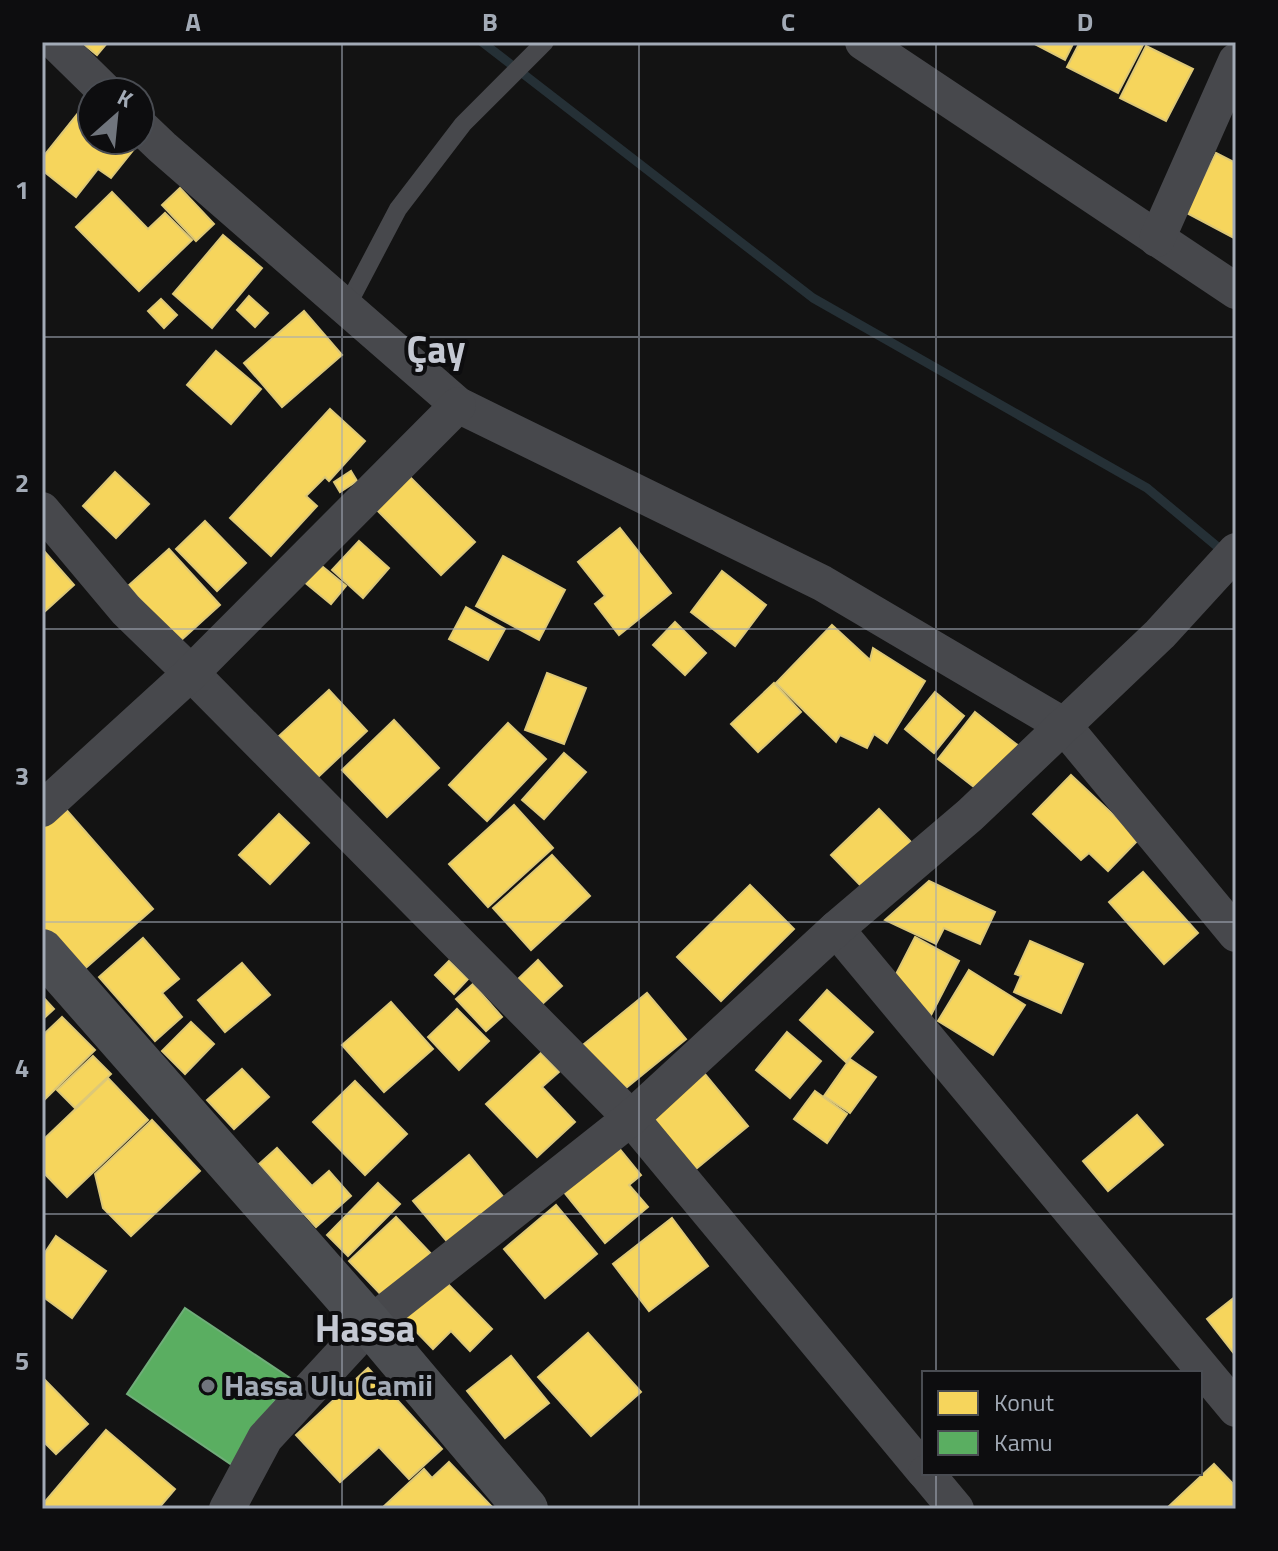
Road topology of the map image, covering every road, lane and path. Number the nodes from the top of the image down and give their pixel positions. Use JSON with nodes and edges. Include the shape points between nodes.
{"nodes":[{"id":1,"x":55,"y":42,"type":"edge"},
{"id":2,"x":545,"y":42,"type":"edge"},
{"id":3,"x":863,"y":42,"type":"edge"},
{"id":4,"x":1236,"y":61,"type":"edge"},
{"id":5,"x":90,"y":76,"type":"edge"},
{"id":6,"x":156,"y":141,"type":"edge"},
{"id":7,"x":1157,"y":239,"type":"junction"},
{"id":8,"x":1236,"y":291,"type":"edge"},
{"id":9,"x":346,"y":308,"type":"junction"},
{"id":10,"x":458,"y":405,"type":"junction"},
{"id":11,"x":42,"y":510,"type":"edge"},
{"id":12,"x":1236,"y":551,"type":"edge"},
{"id":13,"x":191,"y":673,"type":"junction"},
{"id":14,"x":1063,"y":725,"type":"junction"},
{"id":15,"x":42,"y":809,"type":"edge"},
{"id":16,"x":836,"y":929,"type":"junction"},
{"id":17,"x":1236,"y":934,"type":"edge"},
{"id":18,"x":42,"y":951,"type":"edge"},
{"id":19,"x":631,"y":1118,"type":"junction"},
{"id":20,"x":370,"y":1324,"type":"junction"},
{"id":21,"x":1236,"y":1409,"type":"edge"},
{"id":22,"x":922,"y":1468,"type":"edge"},
{"id":23,"x":928,"y":1475,"type":"edge"},
{"id":24,"x":227,"y":1509,"type":"edge"},
{"id":25,"x":526,"y":1509,"type":"edge"},
{"id":26,"x":956,"y":1509,"type":"edge"}],
"edges":[{"from":1,"to":5,"type":"street"},
{"from":2,"to":9,"type":"lane","via":[[463,124],[398,209]]},
{"from":3,"to":7,"type":"street"},
{"from":4,"to":7,"type":"street"},
{"from":6,"to":9,"type":"street"},
{"from":7,"to":8,"type":"street"},
{"from":9,"to":10,"type":"street"},
{"from":10,"to":13,"type":"street"},
{"from":10,"to":14,"type":"street","via":[[822,583]]},
{"from":11,"to":13,"type":"street","via":[[126,610]]},
{"from":12,"to":14,"type":"street","via":[[1160,634]]},
{"from":13,"to":15,"type":"street"},
{"from":13,"to":19,"type":"street"},
{"from":14,"to":16,"type":"street","via":[[970,815]]},
{"from":14,"to":17,"type":"street"},
{"from":16,"to":19,"type":"street"},
{"from":16,"to":21,"type":"street"},
{"from":18,"to":20,"type":"street"},
{"from":19,"to":20,"type":"street"},
{"from":19,"to":22,"type":"street"},
{"from":20,"to":24,"type":"street","via":[[265,1438]]},
{"from":20,"to":25,"type":"street"},
{"from":23,"to":26,"type":"street"}]}
